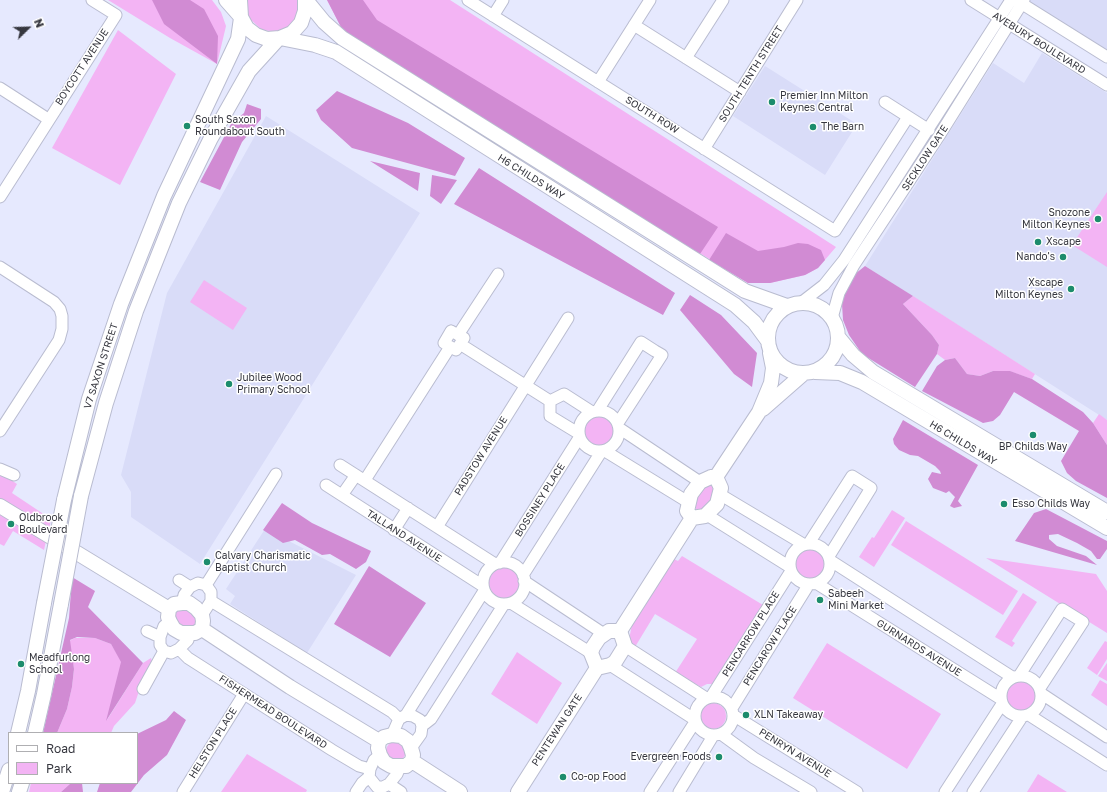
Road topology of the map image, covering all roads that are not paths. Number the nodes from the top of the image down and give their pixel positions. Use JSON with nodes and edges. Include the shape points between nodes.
{"nodes":[{"id":1,"x":92,"y":0,"type":"edge"},
{"id":2,"x":226,"y":0,"type":"edge"},
{"id":3,"x":240,"y":0,"type":"edge"},
{"id":4,"x":305,"y":0,"type":"edge"},
{"id":5,"x":468,"y":0,"type":"edge"},
{"id":6,"x":503,"y":0,"type":"edge"},
{"id":7,"x":650,"y":0,"type":"edge"},
{"id":8,"x":723,"y":0,"type":"edge"},
{"id":9,"x":797,"y":0,"type":"edge"},
{"id":10,"x":971,"y":0,"type":"edge"},
{"id":11,"x":1018,"y":1,"type":"edge"},
{"id":12,"x":493,"y":16,"type":"junction"},
{"id":13,"x":241,"y":18,"type":"junction"},
{"id":14,"x":1004,"y":21,"type":"junction"},
{"id":15,"x":634,"y":25,"type":"junction"},
{"id":16,"x":279,"y":38,"type":"junction"},
{"id":17,"x":1107,"y":57,"type":"edge"},
{"id":18,"x":686,"y":58,"type":"junction"},
{"id":19,"x":598,"y":82,"type":"junction"},
{"id":20,"x":1107,"y":85,"type":"edge"},
{"id":21,"x":0,"y":88,"type":"edge"},
{"id":22,"x":740,"y":92,"type":"junction"},
{"id":23,"x":885,"y":102,"type":"dead end"},
{"id":24,"x":908,"y":117,"type":"junction"},
{"id":25,"x":48,"y":119,"type":"junction"},
{"id":26,"x":929,"y":130,"type":"junction"},
{"id":27,"x":704,"y":149,"type":"junction"},
{"id":28,"x":0,"y":197,"type":"edge"},
{"id":29,"x":0,"y":267,"type":"edge"},
{"id":30,"x":498,"y":274,"type":"dead end"},
{"id":31,"x":802,"y":302,"type":"junction"},
{"id":32,"x":787,"y":306,"type":"junction"},
{"id":33,"x":568,"y":318,"type":"dead end"},
{"id":34,"x":832,"y":318,"type":"junction"},
{"id":35,"x":839,"y":338,"type":"junction"},
{"id":36,"x":456,"y":342,"type":"junction"},
{"id":37,"x":769,"y":346,"type":"junction"},
{"id":38,"x":809,"y":373,"type":"junction"},
{"id":39,"x":526,"y":386,"type":"junction"},
{"id":40,"x":550,"y":401,"type":"junction"},
{"id":41,"x":595,"y":411,"type":"junction"},
{"id":42,"x":760,"y":412,"type":"junction"},
{"id":43,"x":618,"y":426,"type":"junction"},
{"id":44,"x":0,"y":431,"type":"edge"},
{"id":45,"x":579,"y":435,"type":"junction"},
{"id":46,"x":603,"y":451,"type":"junction"},
{"id":47,"x":340,"y":465,"type":"dead end"},
{"id":48,"x":0,"y":469,"type":"edge"},
{"id":49,"x":276,"y":474,"type":"dead end"},
{"id":50,"x":14,"y":475,"type":"dead end"},
{"id":51,"x":360,"y":477,"type":"junction"},
{"id":52,"x":716,"y":478,"type":"junction"},
{"id":53,"x":700,"y":482,"type":"junction"},
{"id":54,"x":326,"y":485,"type":"dead end"},
{"id":55,"x":342,"y":495,"type":"junction"},
{"id":56,"x":721,"y":495,"type":"junction"},
{"id":57,"x":688,"y":502,"type":"junction"},
{"id":58,"x":1,"y":505,"type":"edge"},
{"id":59,"x":408,"y":508,"type":"junction"},
{"id":60,"x":1107,"y":512,"type":"edge"},
{"id":61,"x":707,"y":515,"type":"junction"},
{"id":62,"x":692,"y":518,"type":"junction"},
{"id":63,"x":437,"y":527,"type":"junction"},
{"id":64,"x":1107,"y":528,"type":"edge"},
{"id":65,"x":394,"y":530,"type":"junction"},
{"id":66,"x":806,"y":544,"type":"junction"},
{"id":67,"x":830,"y":558,"type":"junction"},
{"id":68,"x":498,"y":564,"type":"junction"},
{"id":69,"x":791,"y":569,"type":"junction"},
{"id":70,"x":524,"y":578,"type":"junction"},
{"id":71,"x":179,"y":580,"type":"dead end"},
{"id":72,"x":812,"y":584,"type":"junction"},
{"id":73,"x":206,"y":585,"type":"junction"},
{"id":74,"x":190,"y":587,"type":"junction"},
{"id":75,"x":484,"y":588,"type":"junction"},
{"id":76,"x":211,"y":601,"type":"junction"},
{"id":77,"x":182,"y":602,"type":"junction"},
{"id":78,"x":507,"y":604,"type":"junction"},
{"id":79,"x":202,"y":615,"type":"junction"},
{"id":80,"x":169,"y":616,"type":"junction"},
{"id":81,"x":202,"y":629,"type":"junction"},
{"id":82,"x":147,"y":631,"type":"dead end"},
{"id":83,"x":620,"y":631,"type":"junction"},
{"id":84,"x":604,"y":634,"type":"junction"},
{"id":85,"x":188,"y":635,"type":"junction"},
{"id":86,"x":160,"y":637,"type":"junction"},
{"id":87,"x":625,"y":646,"type":"junction"},
{"id":88,"x":179,"y":649,"type":"junction"},
{"id":89,"x":164,"y":651,"type":"junction"},
{"id":90,"x":591,"y":653,"type":"junction"},
{"id":91,"x":603,"y":667,"type":"junction"},
{"id":92,"x":1016,"y":676,"type":"junction"},
{"id":93,"x":143,"y":689,"type":"dead end"},
{"id":94,"x":1041,"y":691,"type":"junction"},
{"id":95,"x":244,"y":694,"type":"junction"},
{"id":96,"x":708,"y":697,"type":"junction"},
{"id":97,"x":1002,"y":701,"type":"junction"},
{"id":98,"x":732,"y":712,"type":"junction"},
{"id":99,"x":1025,"y":716,"type":"junction"},
{"id":100,"x":403,"y":717,"type":"junction"},
{"id":101,"x":695,"y":721,"type":"junction"},
{"id":102,"x":422,"y":726,"type":"junction"},
{"id":103,"x":18,"y":732,"type":"edge"},
{"id":104,"x":35,"y":732,"type":"edge"},
{"id":105,"x":392,"y":735,"type":"junction"},
{"id":106,"x":717,"y":735,"type":"junction"},
{"id":107,"x":1107,"y":736,"type":"edge"},
{"id":108,"x":380,"y":748,"type":"junction"},
{"id":109,"x":408,"y":759,"type":"junction"},
{"id":110,"x":1107,"y":766,"type":"edge"},
{"id":111,"x":8,"y":773,"type":"edge"},
{"id":112,"x":369,"y":773,"type":"junction"},
{"id":113,"x":385,"y":788,"type":"edge"},
{"id":114,"x":2,"y":792,"type":"edge"},
{"id":115,"x":183,"y":792,"type":"edge"},
{"id":116,"x":356,"y":792,"type":"edge"},
{"id":117,"x":401,"y":792,"type":"edge"},
{"id":118,"x":460,"y":792,"type":"edge"},
{"id":119,"x":518,"y":792,"type":"edge"},
{"id":120,"x":650,"y":792,"type":"edge"},
{"id":121,"x":679,"y":792,"type":"edge"},
{"id":122,"x":811,"y":792,"type":"edge"},
{"id":123,"x":857,"y":792,"type":"edge"},
{"id":124,"x":946,"y":792,"type":"edge"},
{"id":125,"x":973,"y":792,"type":"edge"}],
"edges":[{"from":1,"to":25,"type":"street","name":"BOYCOTT AVENUE","via":[[116,15]]},
{"from":2,"to":13,"type":"street"},
{"from":3,"to":13,"type":"street","name":"V7 SAXON STREET"},
{"from":4,"to":16,"type":"street","name":"V7 SAXON STREET","via":[[305,11],[300,23],[292,33]]},
{"from":4,"to":32,"type":"street","name":"H6 CHILDS WAY","via":[[342,38],[745,291]]},
{"from":5,"to":12,"type":"street","name":"SOUTH ROW"},
{"from":6,"to":12,"type":"street"},
{"from":7,"to":15,"type":"street"},
{"from":8,"to":18,"type":"street"},
{"from":9,"to":22,"type":"street","name":"SOUTH TENTH STREET"},
{"from":10,"to":14,"type":"street","name":"AVEBURY BOULEVARD"},
{"from":11,"to":14,"type":"street"},
{"from":11,"to":17,"type":"street"},
{"from":12,"to":19,"type":"street","name":"SOUTH ROW"},
{"from":13,"to":16,"type":"street","name":"H6 CHILDS WAY","via":[[247,28],[256,35],[267,39]]},
{"from":13,"to":103,"type":"street","name":"V7 SAXON STREET","bridge":true,"via":[[238,39],[164,196],[121,304],[89,399],[64,500]]},
{"from":14,"to":20,"type":"street","name":"AVEBURY BOULEVARD"},
{"from":14,"to":26,"type":"street","name":"SECKLOW GATE"},
{"from":14,"to":34,"type":"street","name":"SECKLOW GATE","via":[[939,136],[854,265],[839,293]]},
{"from":15,"to":18,"type":"street"},
{"from":15,"to":19,"type":"street"},
{"from":16,"to":37,"type":"street","name":"H6 CHILDS WAY","via":[[336,52],[735,304],[754,322]]},
{"from":16,"to":104,"type":"street","name":"V7 SAXON STREET","bridge":true,"via":[[249,71],[231,101],[179,203],[136,311],[106,403],[81,496]]},
{"from":18,"to":22,"type":"street"},
{"from":19,"to":27,"type":"street","name":"SOUTH ROW"},
{"from":21,"to":25,"type":"street"},
{"from":22,"to":27,"type":"street","name":"SOUTH TENTH STREET"},
{"from":23,"to":24,"type":"street"},
{"from":24,"to":26,"type":"street"},
{"from":24,"to":27,"type":"street","name":"SOUTH ROW","via":[[835,231]]},
{"from":25,"to":28,"type":"street","name":"BOYCOTT AVENUE"},
{"from":26,"to":31,"type":"street","name":"SECKLOW GATE","via":[[844,260],[824,285]]},
{"from":29,"to":44,"type":"street","via":[[54,302],[62,316],[59,340]]},
{"from":30,"to":36,"type":"street"},
{"from":31,"to":32,"type":"street"},
{"from":31,"to":34,"type":"street","via":[[824,309]]},
{"from":32,"to":37,"type":"street","via":[[777,314],[769,327]]},
{"from":33,"to":39,"type":"street","name":"PADSTOW AVENUE"},
{"from":34,"to":35,"type":"street"},
{"from":35,"to":38,"type":"street","via":[[835,354],[826,366]]},
{"from":35,"to":60,"type":"street","name":"H6 CHILDS WAY","via":[[853,355],[873,372]]},
{"from":36,"to":39,"type":"street"},
{"from":36,"to":51,"type":"street"},
{"from":37,"to":38,"type":"street","via":[[776,361],[786,370]]},
{"from":37,"to":42,"type":"street","via":[[773,368],[771,382]]},
{"from":38,"to":42,"type":"street"},
{"from":38,"to":64,"type":"street","name":"H6 CHILDS WAY","via":[[840,373],[862,382]]},
{"from":39,"to":40,"type":"street"},
{"from":39,"to":63,"type":"street","name":"PADSTOW AVENUE"},
{"from":40,"to":41,"type":"street","via":[[564,394]]},
{"from":40,"to":45,"type":"street","via":[[550,416]]},
{"from":41,"to":43,"type":"street","via":[[610,414]]},
{"from":41,"to":43,"type":"street","via":[[641,342],[662,355]]},
{"from":41,"to":45,"type":"street","via":[[581,420]]},
{"from":42,"to":52,"type":"street"},
{"from":43,"to":46,"type":"street","via":[[618,439],[610,448]]},
{"from":43,"to":53,"type":"street"},
{"from":45,"to":46,"type":"street","via":[[588,448]]},
{"from":45,"to":68,"type":"street","name":"BOSSINEY PLACE"},
{"from":46,"to":57,"type":"street"},
{"from":46,"to":70,"type":"street"},
{"from":47,"to":51,"type":"street"},
{"from":48,"to":50,"type":"street"},
{"from":49,"to":73,"type":"street"},
{"from":51,"to":55,"type":"street"},
{"from":51,"to":59,"type":"street"},
{"from":52,"to":53,"type":"street","via":[[711,477]]},
{"from":52,"to":56,"type":"street"},
{"from":53,"to":57,"type":"street"},
{"from":54,"to":55,"type":"street","name":"TALLAND AVENUE"},
{"from":55,"to":65,"type":"street","name":"TALLAND AVENUE"},
{"from":56,"to":61,"type":"street","via":[[714,509]]},
{"from":56,"to":66,"type":"street"},
{"from":57,"to":62,"type":"street","via":[[687,511]]},
{"from":58,"to":80,"type":"street"},
{"from":59,"to":63,"type":"street"},
{"from":59,"to":65,"type":"street"},
{"from":61,"to":62,"type":"street"},
{"from":61,"to":69,"type":"street"},
{"from":62,"to":83,"type":"street"},
{"from":63,"to":68,"type":"street"},
{"from":65,"to":75,"type":"street","name":"TALLAND AVENUE"},
{"from":66,"to":67,"type":"street","via":[[821,546]]},
{"from":66,"to":67,"type":"street","via":[[852,476],[871,488]]},
{"from":66,"to":69,"type":"street","via":[[792,554]]},
{"from":67,"to":72,"type":"street","via":[[831,566],[826,577]]},
{"from":67,"to":92,"type":"street"},
{"from":68,"to":70,"type":"street","via":[[514,565]]},
{"from":68,"to":75,"type":"street","via":[[486,573]]},
{"from":69,"to":72,"type":"street","via":[[798,580]]},
{"from":69,"to":96,"type":"street","name":"PENCARROW PLACE"},
{"from":70,"to":78,"type":"street","via":[[521,595]]},
{"from":70,"to":84,"type":"street"},
{"from":71,"to":74,"type":"street"},
{"from":72,"to":97,"type":"street","name":"GURNARDS AVENUE"},
{"from":72,"to":98,"type":"street","name":"PENCAROW PLACE"},
{"from":73,"to":74,"type":"street","via":[[198,583]]},
{"from":73,"to":76,"type":"street","via":[[211,592]]},
{"from":74,"to":77,"type":"street"},
{"from":75,"to":78,"type":"street","via":[[492,601]]},
{"from":75,"to":100,"type":"street"},
{"from":76,"to":79,"type":"street"},
{"from":76,"to":100,"type":"street"},
{"from":77,"to":79,"type":"street","via":[[189,603]]},
{"from":77,"to":80,"type":"street","via":[[174,604]]},
{"from":78,"to":90,"type":"street"},
{"from":78,"to":102,"type":"street","via":[[431,719]]},
{"from":79,"to":81,"type":"street"},
{"from":80,"to":85,"type":"street","via":[[174,629]]},
{"from":80,"to":86,"type":"street"},
{"from":81,"to":85,"type":"street"},
{"from":81,"to":108,"type":"street"},
{"from":82,"to":86,"type":"street"},
{"from":83,"to":84,"type":"street"},
{"from":83,"to":87,"type":"street"},
{"from":84,"to":90,"type":"street"},
{"from":85,"to":88,"type":"street","via":[[188,640]]},
{"from":86,"to":89,"type":"street","via":[[160,645]]},
{"from":87,"to":91,"type":"street","via":[[618,659]]},
{"from":87,"to":96,"type":"street"},
{"from":88,"to":89,"type":"street","via":[[171,653]]},
{"from":88,"to":95,"type":"street","name":"FISHERMEAD BOULEVARD","via":[[188,658]]},
{"from":89,"to":93,"type":"street"},
{"from":90,"to":91,"type":"street"},
{"from":91,"to":101,"type":"street"},
{"from":91,"to":119,"type":"street","name":"PENTEWAN GATE"},
{"from":92,"to":94,"type":"street","via":[[1032,679]]},
{"from":92,"to":94,"type":"street","via":[[1062,609],[1083,622]]},
{"from":92,"to":97,"type":"street","via":[[1003,687]]},
{"from":94,"to":99,"type":"street","via":[[1039,707]]},
{"from":94,"to":107,"type":"street"},
{"from":95,"to":112,"type":"street","name":"FISHERMEAD BOULEVARD"},
{"from":95,"to":115,"type":"street","name":"HELSTON PLACE"},
{"from":96,"to":98,"type":"street","via":[[723,699]]},
{"from":96,"to":101,"type":"street","via":[[697,706]]},
{"from":97,"to":99,"type":"street","via":[[1010,713]]},
{"from":97,"to":124,"type":"street"},
{"from":98,"to":106,"type":"street","via":[[730,727]]},
{"from":98,"to":123,"type":"street","name":"PENRYN AVENUE"},
{"from":99,"to":110,"type":"street"},
{"from":99,"to":125,"type":"street"},
{"from":100,"to":102,"type":"street","via":[[413,716],[420,720]]},
{"from":100,"to":105,"type":"street"},
{"from":101,"to":106,"type":"street","via":[[702,732]]},
{"from":101,"to":120,"type":"street"},
{"from":102,"to":109,"type":"street","via":[[422,734]]},
{"from":105,"to":108,"type":"street","via":[[384,737]]},
{"from":105,"to":109,"type":"street","via":[[408,740]]},
{"from":106,"to":121,"type":"street"},
{"from":106,"to":122,"type":"street"},
{"from":108,"to":109,"type":"street","via":[[384,762],[391,766]]},
{"from":108,"to":112,"type":"street"},
{"from":109,"to":113,"type":"street"},
{"from":109,"to":118,"type":"street"},
{"from":111,"to":114,"type":"street"},
{"from":112,"to":113,"type":"street","name":"FISHERMEAD BOULEVARD","via":[[378,787]]},
{"from":112,"to":116,"type":"street"},
{"from":113,"to":117,"type":"street","name":"FISHERMEAD BOULEVARD"}]}
